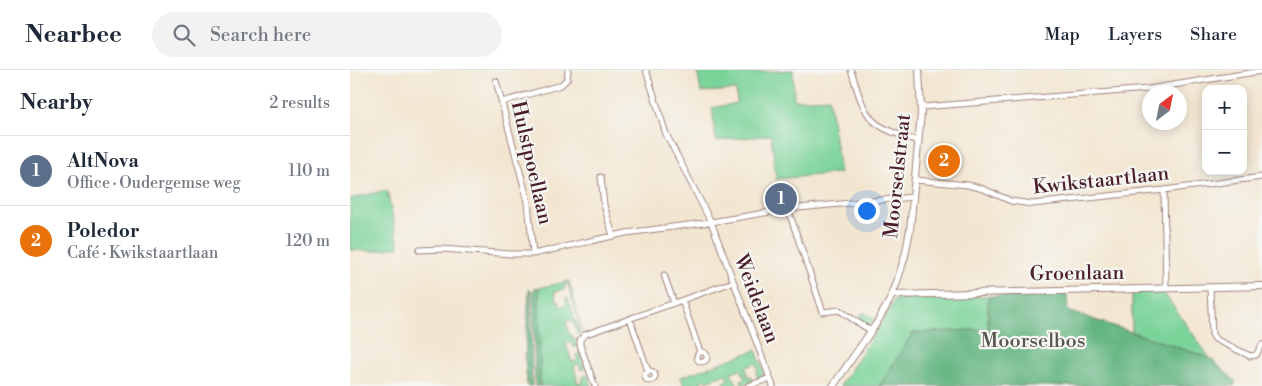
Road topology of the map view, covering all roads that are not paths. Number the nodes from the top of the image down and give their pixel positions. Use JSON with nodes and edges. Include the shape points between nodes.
{"nodes":[{"id":1,"x":568,"y":70,"type":"edge"},
{"id":2,"x":646,"y":70,"type":"edge"},
{"id":3,"x":851,"y":70,"type":"edge"},
{"id":4,"x":919,"y":70,"type":"edge"},
{"id":5,"x":1262,"y":71,"type":"edge"},
{"id":6,"x":496,"y":81,"type":"dead end"},
{"id":7,"x":502,"y":102,"type":"junction"},
{"id":8,"x":922,"y":107,"type":"junction"},
{"id":9,"x":919,"y":141,"type":"junction"},
{"id":10,"x":601,"y":177,"type":"dead end"},
{"id":11,"x":1262,"y":177,"type":"edge"},
{"id":12,"x":915,"y":180,"type":"junction"},
{"id":13,"x":1164,"y":190,"type":"junction"},
{"id":14,"x":913,"y":197,"type":"junction"},
{"id":15,"x":788,"y":209,"type":"junction"},
{"id":16,"x":711,"y":222,"type":"junction"},
{"id":17,"x":613,"y":236,"type":"junction"},
{"id":18,"x":419,"y":250,"type":"dead end"},
{"id":19,"x":533,"y":254,"type":"junction"},
{"id":20,"x":664,"y":275,"type":"dead end"},
{"id":21,"x":733,"y":282,"type":"junction"},
{"id":22,"x":1262,"y":286,"type":"edge"},
{"id":23,"x":1210,"y":287,"type":"junction"},
{"id":24,"x":1166,"y":288,"type":"junction"},
{"id":25,"x":893,"y":295,"type":"junction"},
{"id":26,"x":682,"y":300,"type":"junction"},
{"id":27,"x":674,"y":303,"type":"junction"},
{"id":28,"x":630,"y":319,"type":"junction"},
{"id":29,"x":871,"y":331,"type":"junction"},
{"id":30,"x":1262,"y":345,"type":"edge"},
{"id":31,"x":700,"y":352,"type":"dead end"},
{"id":32,"x":648,"y":371,"type":"dead end"},
{"id":33,"x":770,"y":378,"type":"junction"},
{"id":34,"x":595,"y":386,"type":"edge"},
{"id":35,"x":748,"y":386,"type":"edge"},
{"id":36,"x":773,"y":386,"type":"edge"},
{"id":37,"x":833,"y":386,"type":"edge"}],
"edges":[{"from":1,"to":7,"type":"street","via":[[567,79],[560,85]]},
{"from":2,"to":16,"type":"street","name":"Weidelaan","via":[[666,134]]},
{"from":3,"to":9,"type":"street","via":[[871,120]]},
{"from":4,"to":8,"type":"street","name":"Moorselstraat"},
{"from":5,"to":8,"type":"street","via":[[1148,89]]},
{"from":6,"to":7,"type":"street","name":"Hulstpoellaan"},
{"from":7,"to":19,"type":"street","name":"Hulstpoellaan","via":[[528,202]]},
{"from":8,"to":9,"type":"street","name":"Moorselstraat"},
{"from":9,"to":12,"type":"street","name":"Moorselstraat"},
{"from":10,"to":17,"type":"street"},
{"from":11,"to":13,"type":"street","name":"Kwikstaartlaan"},
{"from":12,"to":13,"type":"street","name":"Kwikstaartlaan","via":[[968,185],[1010,201],[1032,204]]},
{"from":12,"to":14,"type":"street","name":"Moorselstraat"},
{"from":13,"to":24,"type":"street"},
{"from":14,"to":15,"type":"street"},
{"from":14,"to":25,"type":"street","name":"Moorselstraat","via":[[906,249]]},
{"from":15,"to":16,"type":"street"},
{"from":15,"to":29,"type":"street","via":[[823,312],[839,310]]},
{"from":16,"to":17,"type":"street"},
{"from":16,"to":21,"type":"street","name":"Weidelaan"},
{"from":17,"to":19,"type":"street"},
{"from":18,"to":19,"type":"street"},
{"from":20,"to":27,"type":"street"},
{"from":21,"to":26,"type":"street"},
{"from":21,"to":33,"type":"street","name":"Weidelaan"},
{"from":22,"to":23,"type":"street","name":"Groenlaan"},
{"from":23,"to":24,"type":"street","name":"Groenlaan"},
{"from":23,"to":30,"type":"street","via":[[1212,334],[1215,338],[1250,356],[1256,355]]},
{"from":24,"to":25,"type":"street","name":"Groenlaan"},
{"from":25,"to":29,"type":"street","name":"Moorselstraat"},
{"from":26,"to":27,"type":"street"},
{"from":26,"to":31,"type":"street"},
{"from":27,"to":28,"type":"street"},
{"from":28,"to":32,"type":"street"},
{"from":28,"to":34,"type":"street","via":[[586,334],[581,339],[580,346]]},
{"from":29,"to":37,"type":"street","name":"Moorselstraat"},
{"from":33,"to":35,"type":"street"},
{"from":33,"to":36,"type":"street","name":"Weidelaan"}]}
